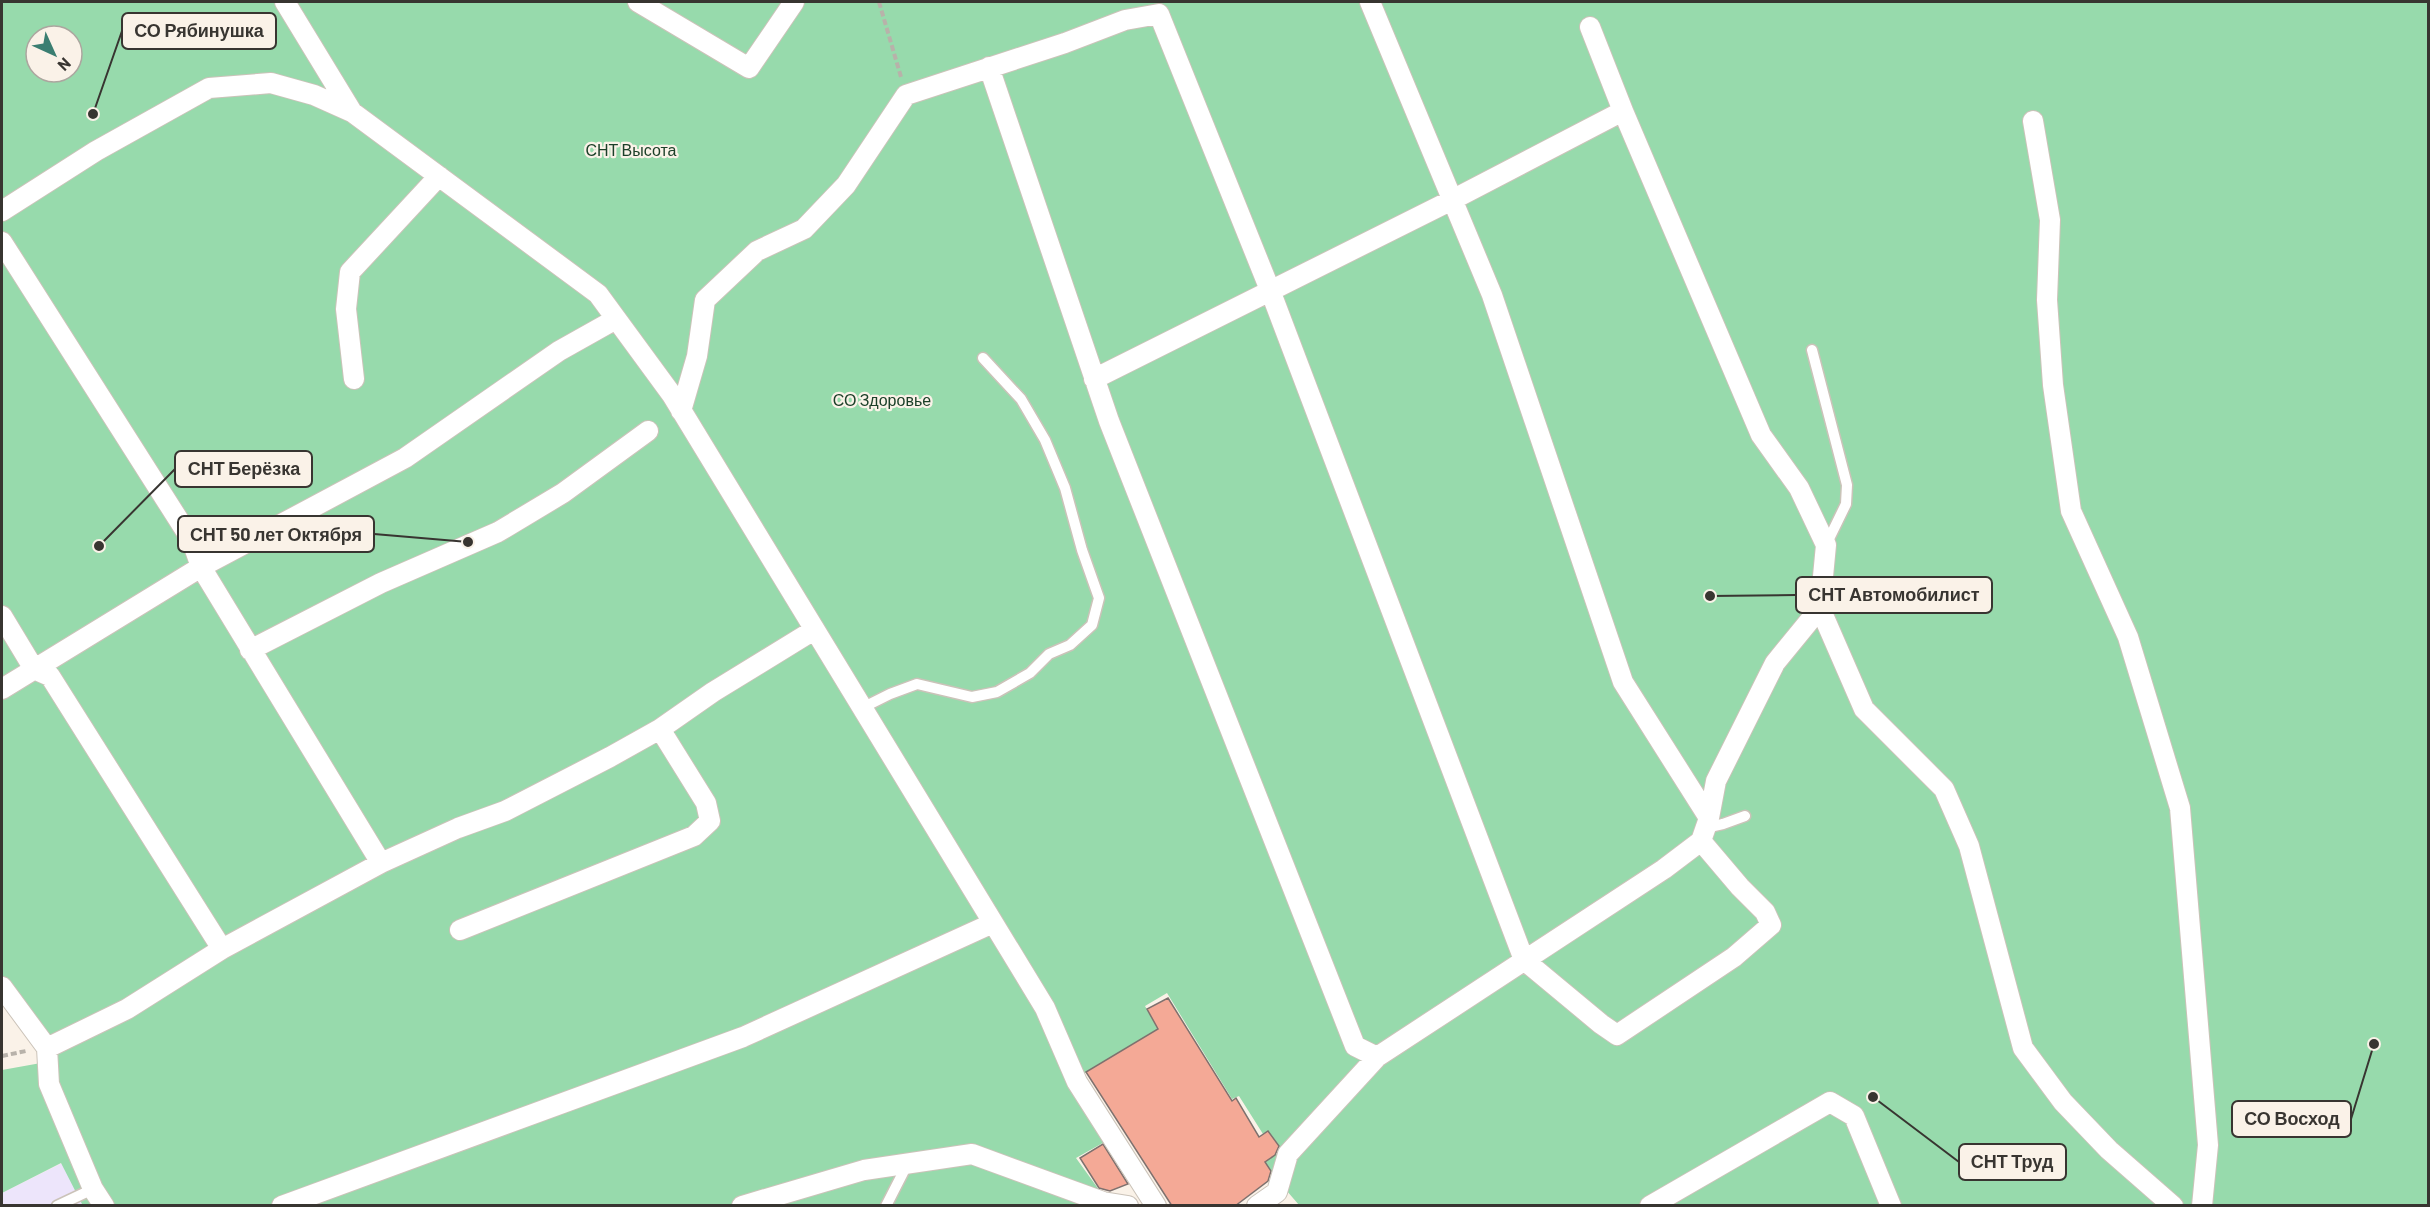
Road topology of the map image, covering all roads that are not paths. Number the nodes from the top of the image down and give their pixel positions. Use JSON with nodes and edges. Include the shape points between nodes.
{"nodes":[{"id":1,"x":285,"y":2,"type":"edge"},
{"id":2,"x":638,"y":2,"type":"edge"},
{"id":3,"x":794,"y":2,"type":"edge"},
{"id":4,"x":1370,"y":2,"type":"edge"},
{"id":5,"x":1590,"y":27,"type":"dead end"},
{"id":6,"x":989,"y":67,"type":"junction"},
{"id":7,"x":1623,"y":111,"type":"junction"},
{"id":8,"x":352,"y":112,"type":"junction"},
{"id":9,"x":2033,"y":121,"type":"dead end"},
{"id":10,"x":439,"y":176,"type":"junction"},
{"id":11,"x":1452,"y":200,"type":"junction"},
{"id":12,"x":2,"y":211,"type":"edge"},
{"id":13,"x":2,"y":242,"type":"edge"},
{"id":14,"x":1270,"y":290,"type":"junction"},
{"id":15,"x":616,"y":319,"type":"junction"},
{"id":16,"x":1812,"y":350,"type":"dead end"},
{"id":17,"x":983,"y":358,"type":"dead end"},
{"id":18,"x":354,"y":379,"type":"dead end"},
{"id":19,"x":1094,"y":379,"type":"junction"},
{"id":20,"x":681,"y":411,"type":"junction"},
{"id":21,"x":648,"y":431,"type":"dead end"},
{"id":22,"x":1827,"y":544,"type":"junction"},
{"id":23,"x":201,"y":567,"type":"junction"},
{"id":24,"x":1820,"y":608,"type":"junction"},
{"id":25,"x":2,"y":616,"type":"edge"},
{"id":26,"x":814,"y":630,"type":"junction"},
{"id":27,"x":250,"y":650,"type":"junction"},
{"id":28,"x":34,"y":669,"type":"junction"},
{"id":29,"x":2,"y":689,"type":"edge"},
{"id":30,"x":862,"y":708,"type":"junction"},
{"id":31,"x":660,"y":729,"type":"junction"},
{"id":32,"x":1745,"y":816,"type":"dead end"},
{"id":33,"x":1705,"y":829,"type":"junction"},
{"id":34,"x":381,"y":863,"type":"junction"},
{"id":35,"x":993,"y":923,"type":"junction"},
{"id":36,"x":460,"y":930,"type":"dead end"},
{"id":37,"x":222,"y":949,"type":"junction"},
{"id":38,"x":1524,"y":960,"type":"junction"},
{"id":39,"x":2,"y":987,"type":"edge"},
{"id":40,"x":47,"y":1048,"type":"junction"},
{"id":41,"x":1377,"y":1057,"type":"junction"},
{"id":42,"x":908,"y":1163,"type":"junction"},
{"id":43,"x":93,"y":1189,"type":"junction"},
{"id":44,"x":57,"y":1206,"type":"edge"},
{"id":45,"x":104,"y":1206,"type":"edge"},
{"id":46,"x":282,"y":1206,"type":"edge"},
{"id":47,"x":742,"y":1206,"type":"edge"},
{"id":48,"x":886,"y":1206,"type":"edge"},
{"id":49,"x":1128,"y":1206,"type":"edge"},
{"id":50,"x":1156,"y":1206,"type":"edge"},
{"id":51,"x":1257,"y":1206,"type":"edge"},
{"id":52,"x":1650,"y":1206,"type":"edge"},
{"id":53,"x":1891,"y":1206,"type":"edge"},
{"id":54,"x":2173,"y":1206,"type":"edge"},
{"id":55,"x":2202,"y":1206,"type":"edge"}],
"edges":[{"from":1,"to":8,"type":"street"},
{"from":2,"to":3,"type":"street","via":[[749,68]]},
{"from":4,"to":11,"type":"street"},
{"from":5,"to":7,"type":"street"},
{"from":6,"to":14,"type":"street","via":[[1125,20],[1159,14]]},
{"from":6,"to":19,"type":"street"},
{"from":6,"to":20,"type":"street","via":[[906,95],[846,185],[804,229],[757,251],[705,300],[697,356]]},
{"from":7,"to":11,"type":"street"},
{"from":7,"to":22,"type":"street","via":[[1761,435],[1799,488]]},
{"from":8,"to":10,"type":"street"},
{"from":8,"to":12,"type":"street","via":[[314,95],[271,83],[209,88],[96,151]]},
{"from":9,"to":55,"type":"street","via":[[2050,220],[2047,300],[2053,385],[2071,511],[2128,637],[2180,808],[2208,1145]]},
{"from":10,"to":15,"type":"street","via":[[598,294]]},
{"from":10,"to":18,"type":"street","via":[[350,272],[346,309]]},
{"from":11,"to":14,"type":"street"},
{"from":11,"to":33,"type":"street","via":[[1492,295],[1623,682]]},
{"from":13,"to":23,"type":"street","via":[[192,541]]},
{"from":14,"to":19,"type":"street"},
{"from":14,"to":38,"type":"street"},
{"from":15,"to":20,"type":"street"},
{"from":15,"to":23,"type":"street","via":[[560,351],[405,458]]},
{"from":16,"to":22,"type":"lane","via":[[1847,485],[1846,504]]},
{"from":17,"to":30,"type":"lane","via":[[1021,399],[1045,440],[1065,488],[1099,598],[1092,625],[1070,645],[1049,654],[1030,673],[997,692],[972,697],[917,684]]},
{"from":19,"to":41,"type":"street","via":[[1356,1046]]},
{"from":20,"to":26,"type":"street"},
{"from":21,"to":27,"type":"street","via":[[563,493],[498,532],[381,583]]},
{"from":22,"to":24,"type":"street"},
{"from":23,"to":27,"type":"street"},
{"from":23,"to":28,"type":"street"},
{"from":24,"to":33,"type":"street","via":[[1775,663],[1716,781]]},
{"from":24,"to":54,"type":"street","via":[[1864,708],[1944,789],[1969,846],[2022,1048],[2063,1102],[2109,1150]]},
{"from":25,"to":28,"type":"street"},
{"from":26,"to":30,"type":"street"},
{"from":26,"to":31,"type":"street"},
{"from":27,"to":34,"type":"street"},
{"from":28,"to":29,"type":"street"},
{"from":28,"to":37,"type":"street","via":[[50,676]]},
{"from":30,"to":35,"type":"street"},
{"from":31,"to":34,"type":"street","via":[[505,811]]},
{"from":31,"to":36,"type":"street","via":[[706,803],[710,821],[694,836]]},
{"from":32,"to":33,"type":"lane"},
{"from":33,"to":38,"type":"street","via":[[1664,869]]},
{"from":33,"to":38,"type":"street","via":[[1740,887],[1765,912],[1771,925],[1734,957],[1617,1035]]},
{"from":34,"to":37,"type":"street"},
{"from":35,"to":46,"type":"street","via":[[742,1037]]},
{"from":35,"to":50,"type":"street","via":[[1045,1008],[1077,1082]]},
{"from":37,"to":40,"type":"street","via":[[127,1009]]},
{"from":38,"to":41,"type":"street"},
{"from":39,"to":40,"type":"street"},
{"from":40,"to":43,"type":"street","via":[[49,1083]]},
{"from":41,"to":51,"type":"street","via":[[1288,1154],[1277,1192]]},
{"from":42,"to":47,"type":"street","via":[[864,1170]]},
{"from":42,"to":48,"type":"lane"},
{"from":42,"to":49,"type":"street","via":[[972,1154],[1103,1202]]},
{"from":43,"to":44,"type":"lane"},
{"from":43,"to":45,"type":"street"},
{"from":52,"to":53,"type":"street","via":[[1830,1102],[1854,1116]]}]}
